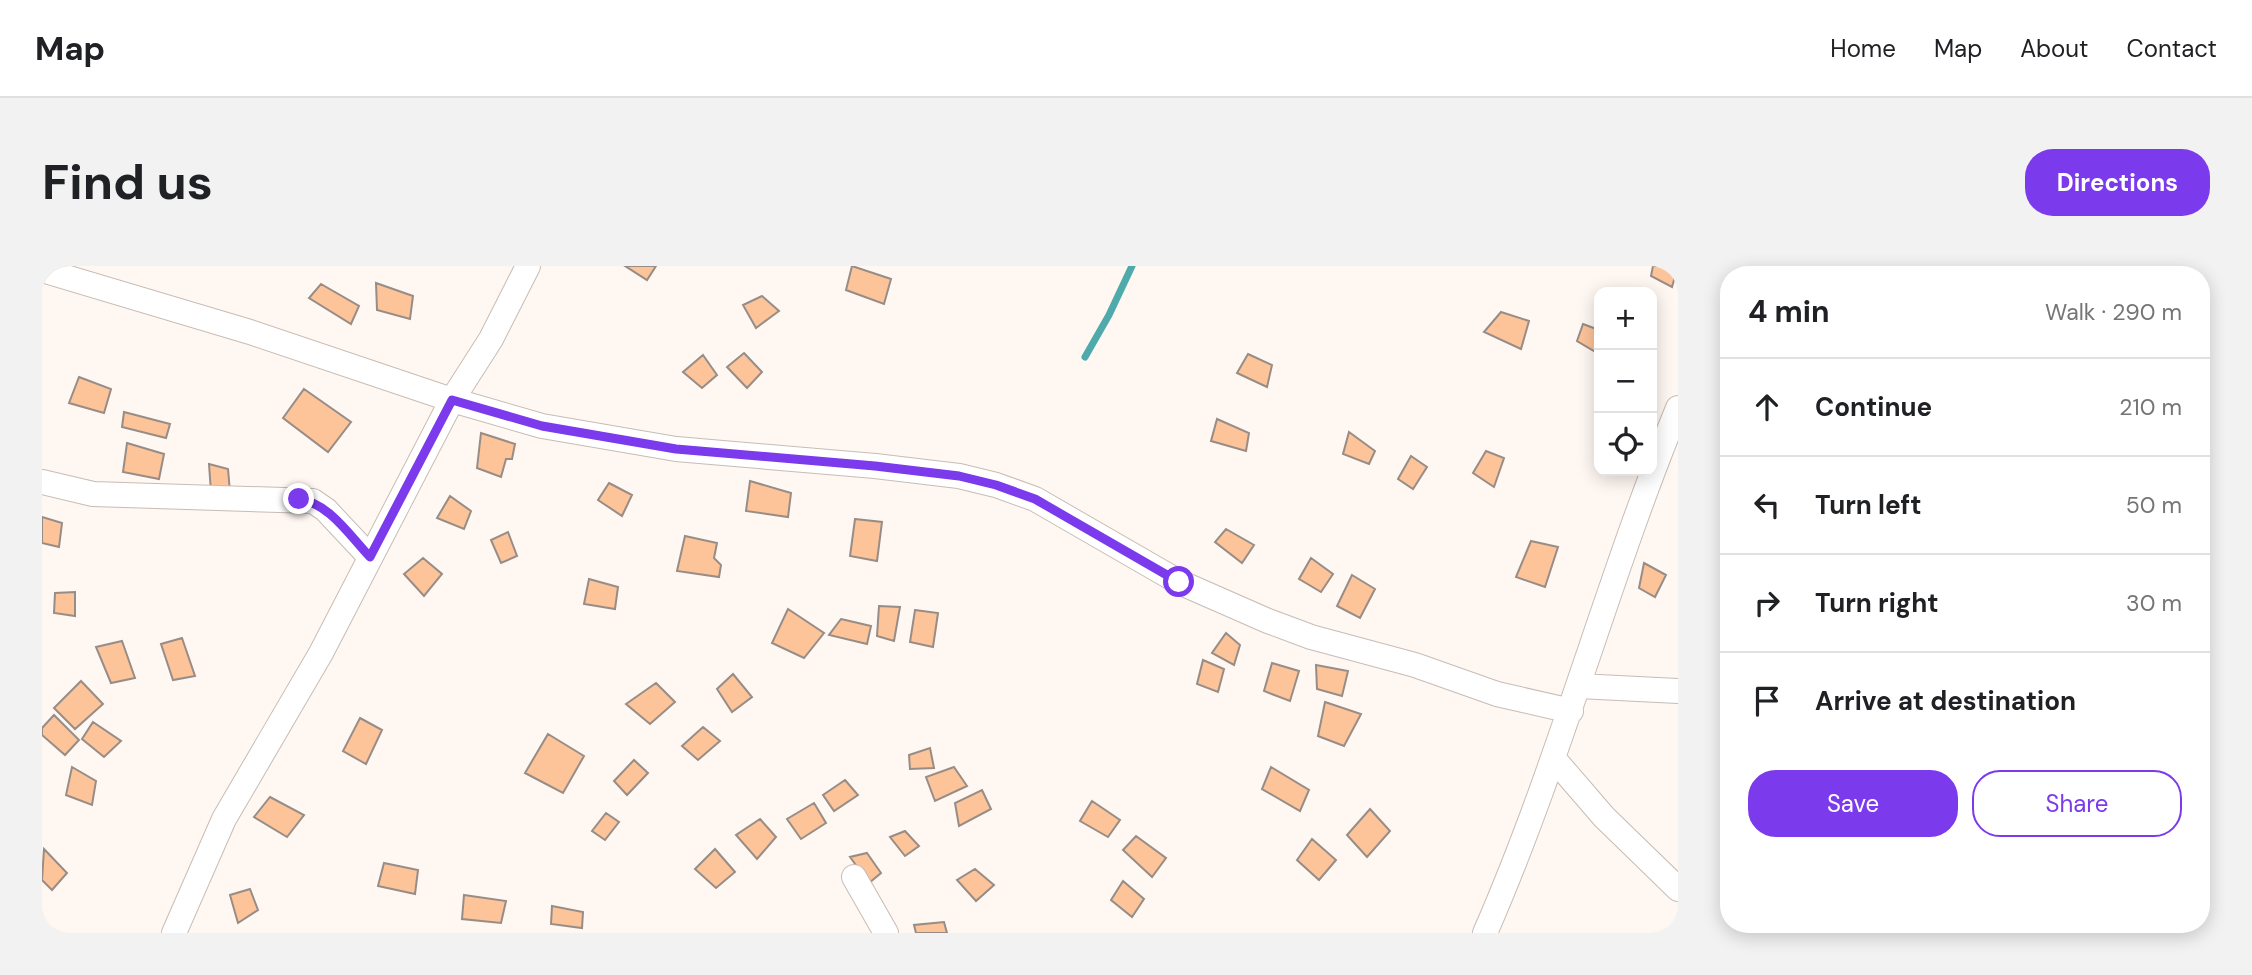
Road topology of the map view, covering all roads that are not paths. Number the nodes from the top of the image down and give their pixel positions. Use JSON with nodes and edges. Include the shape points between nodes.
{"nodes":[{"id":1,"x":528,"y":266,"type":"edge"},
{"id":2,"x":42,"y":270,"type":"edge"},
{"id":3,"x":452,"y":400,"type":"junction"},
{"id":4,"x":1678,"y":408,"type":"edge"},
{"id":5,"x":42,"y":482,"type":"edge"},
{"id":6,"x":370,"y":557,"type":"junction"},
{"id":7,"x":1580,"y":686,"type":"junction"},
{"id":8,"x":1678,"y":691,"type":"edge"},
{"id":9,"x":1571,"y":711,"type":"junction"},
{"id":10,"x":1554,"y":759,"type":"junction"},
{"id":11,"x":854,"y":877,"type":"dead end"},
{"id":12,"x":1678,"y":890,"type":"edge"},
{"id":13,"x":174,"y":933,"type":"edge"},
{"id":14,"x":886,"y":933,"type":"edge"},
{"id":15,"x":1485,"y":933,"type":"edge"}],
"edges":[{"from":1,"to":3,"type":"street","via":[[491,339]]},
{"from":2,"to":3,"type":"street","via":[[250,332]]},
{"from":3,"to":6,"type":"street"},
{"from":3,"to":9,"type":"street","via":[[542,426],[676,449],[875,466],[996,485],[1035,499],[1179,582],[1268,621],[1497,694]]},
{"from":4,"to":7,"type":"street","via":[[1645,488]]},
{"from":5,"to":6,"type":"street","via":[[93,494],[313,501]]},
{"from":6,"to":13,"type":"street","via":[[321,653],[224,819]]},
{"from":7,"to":8,"type":"street"},
{"from":7,"to":9,"type":"street"},
{"from":9,"to":10,"type":"street"},
{"from":10,"to":12,"type":"street","via":[[1604,817]]},
{"from":10,"to":15,"type":"street"},
{"from":11,"to":14,"type":"street"}]}
